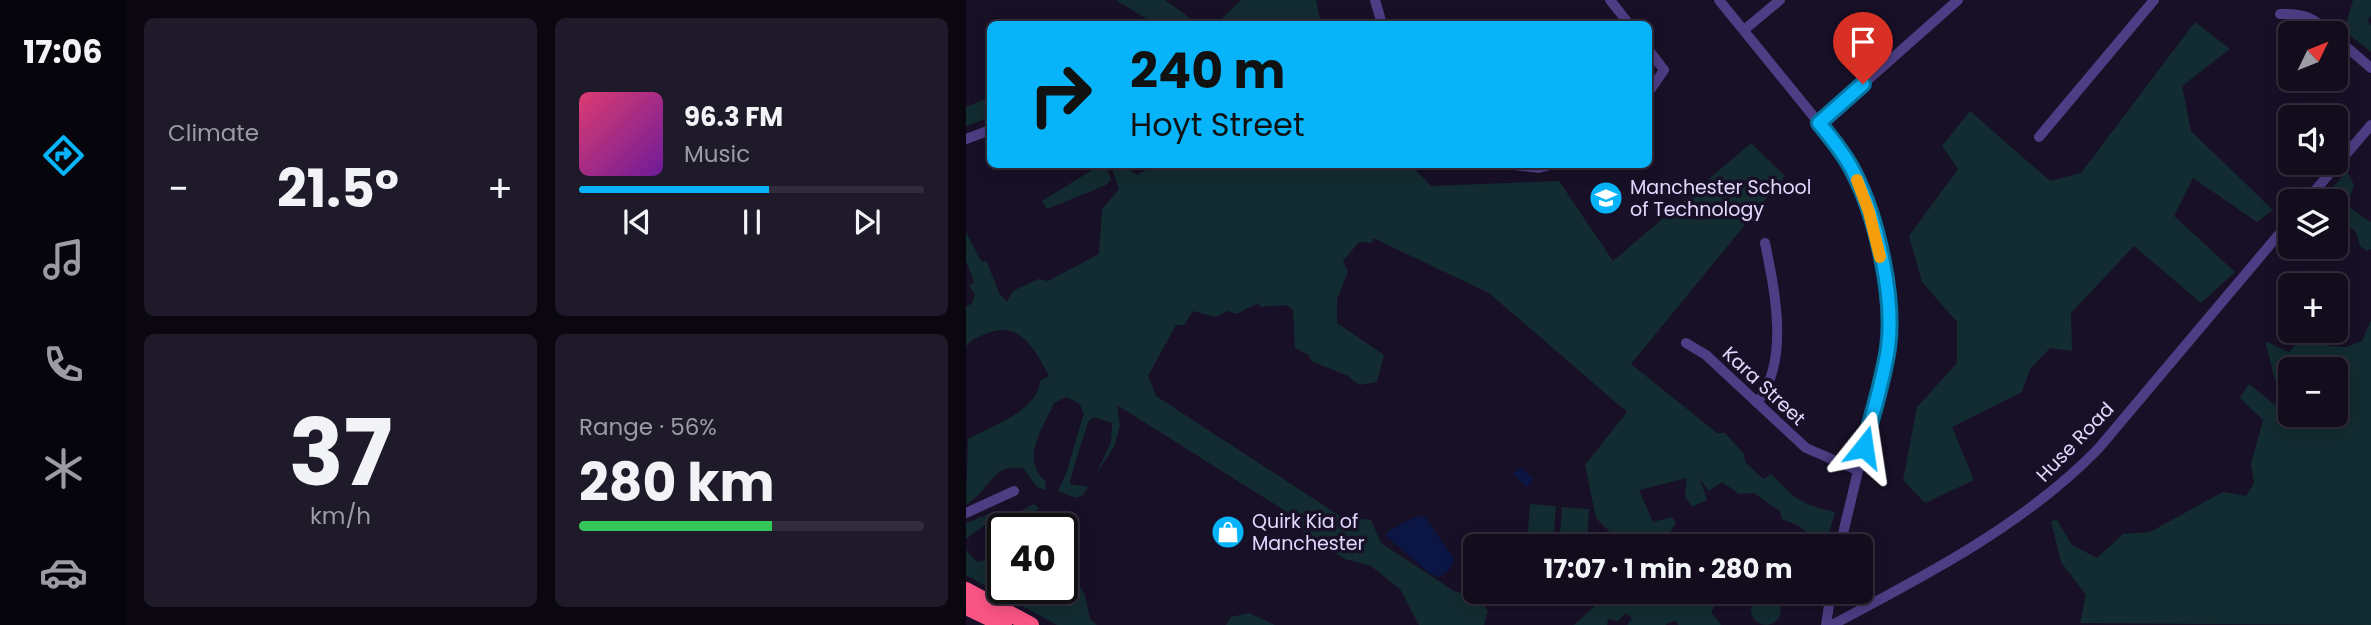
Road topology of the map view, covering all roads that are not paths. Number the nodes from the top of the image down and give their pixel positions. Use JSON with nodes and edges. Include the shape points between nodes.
{"nodes":[{"id":1,"x":1375,"y":0,"type":"edge"},
{"id":2,"x":1610,"y":0,"type":"edge"},
{"id":3,"x":1719,"y":0,"type":"edge"},
{"id":4,"x":1780,"y":0,"type":"edge"},
{"id":5,"x":1958,"y":0,"type":"edge"},
{"id":6,"x":2154,"y":0,"type":"edge"},
{"id":7,"x":2280,"y":14,"type":"dead end"},
{"id":8,"x":1381,"y":21,"type":"edge"},
{"id":9,"x":1627,"y":21,"type":"edge"},
{"id":10,"x":2317,"y":21,"type":"edge"},
{"id":11,"x":1744,"y":30,"type":"junction"},
{"id":12,"x":2348,"y":48,"type":"edge"},
{"id":13,"x":1652,"y":54,"type":"edge"},
{"id":14,"x":2371,"y":68,"type":"edge"},
{"id":15,"x":1652,"y":87,"type":"edge"},
{"id":16,"x":1819,"y":123,"type":"junction"},
{"id":17,"x":2371,"y":125,"type":"edge"},
{"id":18,"x":987,"y":131,"type":"edge"},
{"id":19,"x":2039,"y":137,"type":"dead end"},
{"id":20,"x":966,"y":139,"type":"edge"},
{"id":21,"x":2316,"y":189,"type":"edge"},
{"id":22,"x":2278,"y":235,"type":"edge"},
{"id":23,"x":1765,"y":243,"type":"dead end"},
{"id":24,"x":1686,"y":344,"type":"dead end"},
{"id":25,"x":1757,"y":404,"type":"junction"},
{"id":26,"x":1857,"y":470,"type":"junction"},
{"id":27,"x":1014,"y":491,"type":"dead end"},
{"id":28,"x":966,"y":513,"type":"edge"},
{"id":29,"x":1843,"y":534,"type":"edge"},
{"id":30,"x":966,"y":590,"type":"edge"},
{"id":31,"x":1829,"y":604,"type":"edge"},
{"id":32,"x":966,"y":607,"type":"edge"},
{"id":33,"x":1004,"y":625,"type":"edge"},
{"id":34,"x":1031,"y":625,"type":"edge"},
{"id":35,"x":1826,"y":625,"type":"edge"},
{"id":36,"x":1832,"y":625,"type":"edge"}],
"edges":[{"from":1,"to":8,"type":"street"},
{"from":2,"to":9,"type":"street"},
{"from":3,"to":11,"type":"street"},
{"from":4,"to":11,"type":"street"},
{"from":5,"to":16,"type":"street"},
{"from":6,"to":19,"type":"street"},
{"from":7,"to":10,"type":"street","via":[[2302,13]]},
{"from":11,"to":16,"type":"street"},
{"from":12,"to":14,"type":"street"},
{"from":13,"to":15,"type":"street","via":[[1664,69]]},
{"from":16,"to":26,"type":"street","via":[[1840,149],[1862,190],[1878,245],[1889,312],[1882,379]]},
{"from":17,"to":21,"type":"street"},
{"from":18,"to":20,"type":"street"},
{"from":22,"to":36,"type":"street","name":"Huse Road","via":[[2098,449],[2053,491],[2001,527]]},
{"from":23,"to":25,"type":"street","via":[[1776,339],[1771,380]]},
{"from":24,"to":25,"type":"street","name":"Kara Street","via":[[1700,350]]},
{"from":25,"to":26,"type":"street","name":"Kara Street","via":[[1806,449]]},
{"from":26,"to":29,"type":"street"},
{"from":27,"to":28,"type":"street"},
{"from":30,"to":34,"type":"highway"},
{"from":31,"to":35,"type":"street"},
{"from":32,"to":33,"type":"highway"}]}
